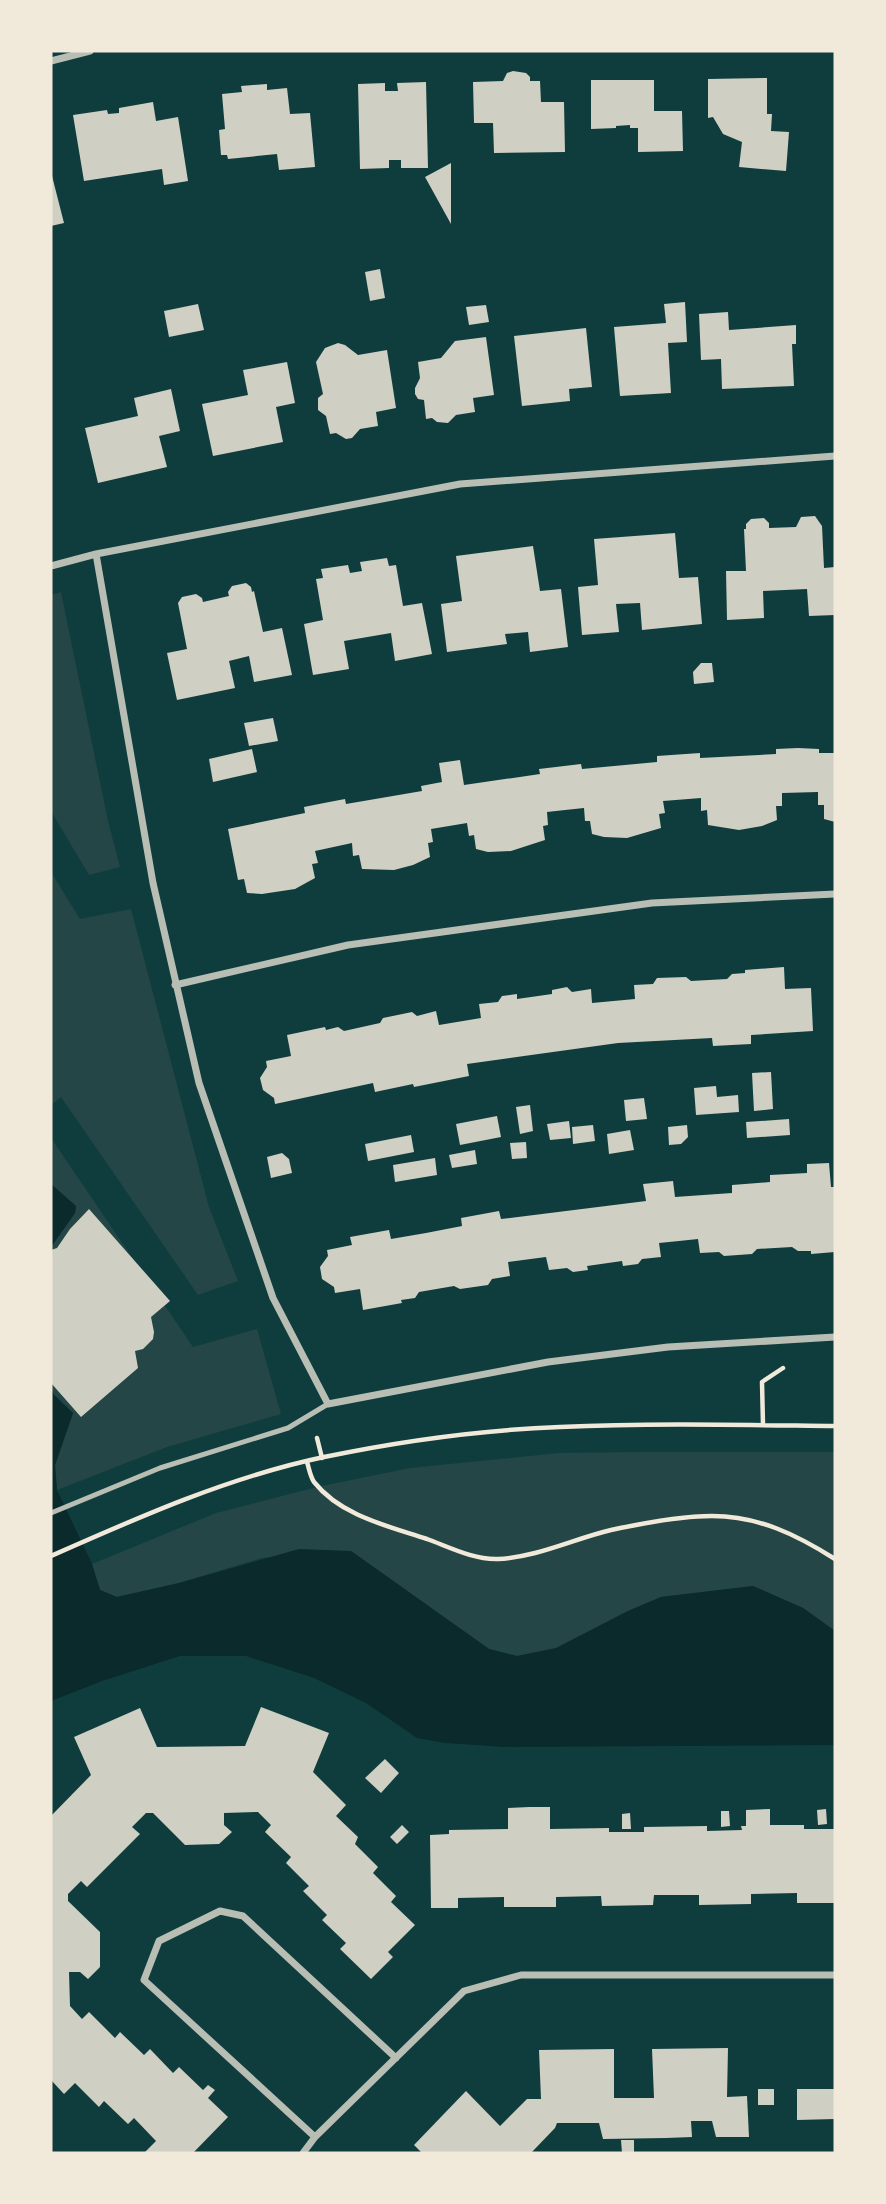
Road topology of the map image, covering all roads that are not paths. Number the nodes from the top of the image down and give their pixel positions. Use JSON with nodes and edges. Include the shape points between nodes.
{"nodes":[{"id":1,"x":90,"y":51,"type":"edge"},
{"id":2,"x":51,"y":61,"type":"edge"},
{"id":3,"x":835,"y":456,"type":"edge"},
{"id":4,"x":96,"y":554,"type":"junction"},
{"id":5,"x":51,"y":566,"type":"edge"},
{"id":6,"x":835,"y":894,"type":"edge"},
{"id":7,"x":175,"y":985,"type":"junction"},
{"id":8,"x":835,"y":1338,"type":"edge"},
{"id":9,"x":328,"y":1404,"type":"junction"},
{"id":10,"x":51,"y":1513,"type":"edge"},
{"id":11,"x":835,"y":1975,"type":"edge"},
{"id":12,"x":396,"y":2058,"type":"junction"},
{"id":13,"x":316,"y":2137,"type":"junction"},
{"id":14,"x":303,"y":2153,"type":"edge"}],
"edges":[{"from":1,"to":2,"type":"street"},
{"from":3,"to":4,"type":"street","via":[[460,484]]},
{"from":4,"to":5,"type":"street"},
{"from":4,"to":7,"type":"street"},
{"from":6,"to":7,"type":"street","via":[[652,903],[348,945]]},
{"from":7,"to":9,"type":"street","via":[[199,1083],[273,1298]]},
{"from":8,"to":9,"type":"street","via":[[668,1347],[548,1362]]},
{"from":9,"to":10,"type":"lane","via":[[288,1427],[160,1468]]},
{"from":11,"to":12,"type":"street","via":[[520,1975],[464,1991]]},
{"from":12,"to":13,"type":"street"},
{"from":12,"to":13,"type":"street","via":[[243,1916],[220,1911],[159,1941],[144,1980]]},
{"from":13,"to":14,"type":"street"}]}
